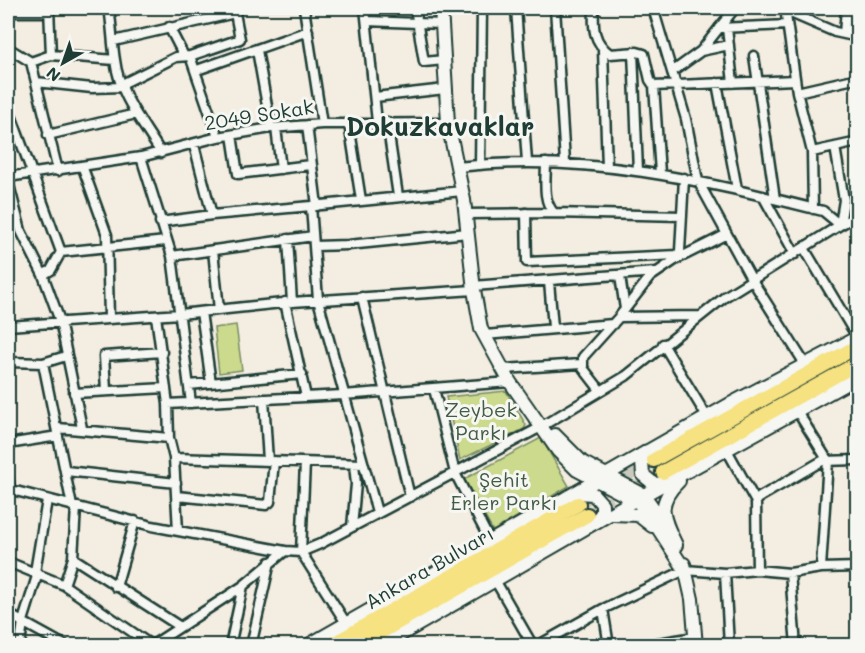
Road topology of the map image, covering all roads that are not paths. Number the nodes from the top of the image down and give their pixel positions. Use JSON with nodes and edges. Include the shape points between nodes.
{"nodes":[{"id":1,"x":109,"y":8,"type":"edge"},
{"id":2,"x":304,"y":8,"type":"edge"},
{"id":3,"x":364,"y":8,"type":"edge"},
{"id":4,"x":415,"y":8,"type":"edge"},
{"id":5,"x":441,"y":8,"type":"edge"},
{"id":6,"x":482,"y":8,"type":"edge"},
{"id":7,"x":516,"y":8,"type":"edge"},
{"id":8,"x":555,"y":8,"type":"edge"},
{"id":9,"x":594,"y":8,"type":"edge"},
{"id":10,"x":653,"y":8,"type":"edge"},
{"id":11,"x":735,"y":8,"type":"edge"},
{"id":12,"x":783,"y":8,"type":"edge"},
{"id":13,"x":846,"y":8,"type":"edge"},
{"id":14,"x":50,"y":10,"type":"edge"},
{"id":15,"x":236,"y":10,"type":"edge"},
{"id":16,"x":8,"y":12,"type":"edge"},
{"id":17,"x":367,"y":21,"type":"junction"},
{"id":18,"x":416,"y":22,"type":"junction"},
{"id":19,"x":442,"y":24,"type":"junction"},
{"id":20,"x":787,"y":25,"type":"junction"},
{"id":21,"x":169,"y":27,"type":"junction"},
{"id":22,"x":723,"y":28,"type":"junction"},
{"id":23,"x":308,"y":31,"type":"junction"},
{"id":24,"x":844,"y":34,"type":"junction"},
{"id":25,"x":858,"y":37,"type":"edge"},
{"id":26,"x":114,"y":40,"type":"junction"},
{"id":27,"x":729,"y":45,"type":"junction"},
{"id":28,"x":8,"y":48,"type":"edge"},
{"id":29,"x":257,"y":50,"type":"junction"},
{"id":30,"x":603,"y":50,"type":"junction"},
{"id":31,"x":701,"y":51,"type":"junction"},
{"id":32,"x":633,"y":52,"type":"junction"},
{"id":33,"x":51,"y":55,"type":"junction"},
{"id":34,"x":187,"y":56,"type":"junction"},
{"id":35,"x":754,"y":56,"type":"dead end"},
{"id":36,"x":115,"y":60,"type":"junction"},
{"id":37,"x":444,"y":60,"type":"junction"},
{"id":38,"x":31,"y":62,"type":"junction"},
{"id":39,"x":197,"y":70,"type":"junction"},
{"id":40,"x":672,"y":72,"type":"junction"},
{"id":41,"x":858,"y":78,"type":"edge"},
{"id":42,"x":795,"y":80,"type":"junction"},
{"id":43,"x":36,"y":82,"type":"junction"},
{"id":44,"x":717,"y":83,"type":"junction"},
{"id":45,"x":733,"y":83,"type":"junction"},
{"id":46,"x":758,"y":83,"type":"junction"},
{"id":47,"x":676,"y":84,"type":"junction"},
{"id":48,"x":122,"y":86,"type":"junction"},
{"id":49,"x":654,"y":86,"type":"junction"},
{"id":50,"x":445,"y":88,"type":"junction"},
{"id":51,"x":797,"y":92,"type":"junction"},
{"id":52,"x":375,"y":97,"type":"junction"},
{"id":53,"x":8,"y":107,"type":"edge"},
{"id":54,"x":136,"y":114,"type":"junction"},
{"id":55,"x":377,"y":122,"type":"junction"},
{"id":56,"x":387,"y":122,"type":"junction"},
{"id":57,"x":448,"y":123,"type":"junction"},
{"id":58,"x":322,"y":124,"type":"junction"},
{"id":59,"x":349,"y":124,"type":"junction"},
{"id":60,"x":307,"y":125,"type":"junction"},
{"id":61,"x":274,"y":128,"type":"junction"},
{"id":62,"x":48,"y":135,"type":"junction"},
{"id":63,"x":232,"y":135,"type":"junction"},
{"id":64,"x":218,"y":136,"type":"junction"},
{"id":65,"x":858,"y":142,"type":"edge"},
{"id":66,"x":194,"y":145,"type":"junction"},
{"id":67,"x":835,"y":147,"type":"junction"},
{"id":68,"x":812,"y":152,"type":"junction"},
{"id":69,"x":161,"y":153,"type":"junction"},
{"id":70,"x":141,"y":157,"type":"junction"},
{"id":71,"x":527,"y":162,"type":"junction"},
{"id":72,"x":565,"y":162,"type":"junction"},
{"id":73,"x":546,"y":163,"type":"junction"},
{"id":74,"x":310,"y":165,"type":"junction"},
{"id":75,"x":480,"y":165,"type":"junction"},
{"id":76,"x":457,"y":167,"type":"junction"},
{"id":77,"x":607,"y":167,"type":"junction"},
{"id":78,"x":83,"y":168,"type":"junction"},
{"id":79,"x":281,"y":169,"type":"junction"},
{"id":80,"x":58,"y":171,"type":"junction"},
{"id":81,"x":638,"y":171,"type":"junction"},
{"id":82,"x":30,"y":173,"type":"junction"},
{"id":83,"x":660,"y":173,"type":"junction"},
{"id":84,"x":684,"y":178,"type":"junction"},
{"id":85,"x":8,"y":179,"type":"edge"},
{"id":86,"x":698,"y":181,"type":"junction"},
{"id":87,"x":737,"y":189,"type":"junction"},
{"id":88,"x":462,"y":191,"type":"junction"},
{"id":89,"x":398,"y":196,"type":"junction"},
{"id":90,"x":763,"y":196,"type":"junction"},
{"id":91,"x":775,"y":199,"type":"junction"},
{"id":92,"x":361,"y":200,"type":"junction"},
{"id":93,"x":314,"y":206,"type":"junction"},
{"id":94,"x":813,"y":209,"type":"junction"},
{"id":95,"x":526,"y":213,"type":"junction"},
{"id":96,"x":554,"y":213,"type":"junction"},
{"id":97,"x":466,"y":214,"type":"junction"},
{"id":98,"x":212,"y":215,"type":"junction"},
{"id":99,"x":858,"y":215,"type":"edge"},
{"id":100,"x":682,"y":216,"type":"junction"},
{"id":101,"x":160,"y":222,"type":"junction"},
{"id":102,"x":840,"y":225,"type":"junction"},
{"id":103,"x":468,"y":232,"type":"junction"},
{"id":104,"x":727,"y":234,"type":"junction"},
{"id":105,"x":313,"y":236,"type":"junction"},
{"id":106,"x":288,"y":239,"type":"junction"},
{"id":107,"x":166,"y":241,"type":"junction"},
{"id":108,"x":315,"y":246,"type":"junction"},
{"id":109,"x":106,"y":247,"type":"junction"},
{"id":110,"x":804,"y":248,"type":"junction"},
{"id":111,"x":213,"y":250,"type":"junction"},
{"id":112,"x":61,"y":252,"type":"junction"},
{"id":113,"x":795,"y":254,"type":"junction"},
{"id":114,"x":172,"y":256,"type":"junction"},
{"id":115,"x":676,"y":257,"type":"junction"},
{"id":116,"x":659,"y":272,"type":"junction"},
{"id":117,"x":43,"y":275,"type":"junction"},
{"id":118,"x":620,"y":276,"type":"junction"},
{"id":119,"x":752,"y":280,"type":"junction"},
{"id":120,"x":549,"y":282,"type":"junction"},
{"id":121,"x":473,"y":288,"type":"junction"},
{"id":122,"x":362,"y":297,"type":"junction"},
{"id":123,"x":318,"y":300,"type":"junction"},
{"id":124,"x":288,"y":302,"type":"junction"},
{"id":125,"x":626,"y":309,"type":"junction"},
{"id":126,"x":219,"y":310,"type":"junction"},
{"id":127,"x":201,"y":312,"type":"junction"},
{"id":128,"x":180,"y":314,"type":"junction"},
{"id":129,"x":156,"y":316,"type":"junction"},
{"id":130,"x":700,"y":316,"type":"junction"},
{"id":131,"x":619,"y":317,"type":"junction"},
{"id":132,"x":109,"y":318,"type":"junction"},
{"id":133,"x":60,"y":321,"type":"junction"},
{"id":134,"x":613,"y":324,"type":"junction"},
{"id":135,"x":8,"y":326,"type":"edge"},
{"id":136,"x":554,"y":327,"type":"junction"},
{"id":137,"x":484,"y":335,"type":"junction"},
{"id":138,"x":857,"y":337,"type":"edge"},
{"id":139,"x":663,"y":344,"type":"junction"},
{"id":140,"x":858,"y":346,"type":"edge"},
{"id":141,"x":162,"y":352,"type":"junction"},
{"id":142,"x":66,"y":356,"type":"junction"},
{"id":143,"x":8,"y":362,"type":"edge"},
{"id":144,"x":43,"y":363,"type":"junction"},
{"id":145,"x":858,"y":363,"type":"edge"},
{"id":146,"x":581,"y":364,"type":"junction"},
{"id":147,"x":805,"y":364,"type":"junction"},
{"id":148,"x":504,"y":369,"type":"junction"},
{"id":149,"x":302,"y":374,"type":"junction"},
{"id":150,"x":858,"y":377,"type":"edge"},
{"id":151,"x":510,"y":382,"type":"junction"},
{"id":152,"x":211,"y":383,"type":"junction"},
{"id":153,"x":189,"y":385,"type":"junction"},
{"id":154,"x":166,"y":388,"type":"junction"},
{"id":155,"x":434,"y":389,"type":"junction"},
{"id":156,"x":106,"y":390,"type":"junction"},
{"id":157,"x":600,"y":390,"type":"junction"},
{"id":158,"x":383,"y":392,"type":"junction"},
{"id":159,"x":74,"y":393,"type":"junction"},
{"id":160,"x":343,"y":395,"type":"junction"},
{"id":161,"x":306,"y":397,"type":"junction"},
{"id":162,"x":264,"y":399,"type":"junction"},
{"id":163,"x":191,"y":403,"type":"junction"},
{"id":164,"x":168,"y":404,"type":"junction"},
{"id":165,"x":797,"y":411,"type":"junction"},
{"id":166,"x":706,"y":417,"type":"junction"},
{"id":167,"x":541,"y":427,"type":"junction"},
{"id":168,"x":82,"y":428,"type":"junction"},
{"id":169,"x":58,"y":432,"type":"junction"},
{"id":170,"x":169,"y":438,"type":"junction"},
{"id":171,"x":8,"y":444,"type":"edge"},
{"id":172,"x":727,"y":450,"type":"junction"},
{"id":173,"x":646,"y":456,"type":"junction"},
{"id":174,"x":174,"y":458,"type":"junction"},
{"id":175,"x":858,"y":460,"type":"edge"},
{"id":176,"x":271,"y":461,"type":"junction"},
{"id":177,"x":828,"y":461,"type":"junction"},
{"id":178,"x":305,"y":462,"type":"junction"},
{"id":179,"x":359,"y":464,"type":"junction"},
{"id":180,"x":577,"y":470,"type":"junction"},
{"id":181,"x":66,"y":471,"type":"junction"},
{"id":182,"x":690,"y":471,"type":"junction"},
{"id":183,"x":455,"y":473,"type":"junction"},
{"id":184,"x":8,"y":476,"type":"edge"},
{"id":185,"x":664,"y":478,"type":"junction"},
{"id":186,"x":603,"y":480,"type":"junction"},
{"id":187,"x":176,"y":483,"type":"junction"},
{"id":188,"x":9,"y":489,"type":"edge"},
{"id":189,"x":634,"y":494,"type":"junction"},
{"id":190,"x":177,"y":496,"type":"junction"},
{"id":191,"x":410,"y":497,"type":"junction"},
{"id":192,"x":47,"y":500,"type":"junction"},
{"id":193,"x":756,"y":502,"type":"junction"},
{"id":194,"x":74,"y":506,"type":"junction"},
{"id":195,"x":583,"y":509,"type":"junction"},
{"id":196,"x":378,"y":512,"type":"junction"},
{"id":197,"x":607,"y":516,"type":"junction"},
{"id":198,"x":135,"y":521,"type":"junction"},
{"id":199,"x":352,"y":527,"type":"junction"},
{"id":200,"x":178,"y":531,"type":"junction"},
{"id":201,"x":673,"y":538,"type":"junction"},
{"id":202,"x":490,"y":541,"type":"junction"},
{"id":203,"x":285,"y":551,"type":"junction"},
{"id":204,"x":301,"y":552,"type":"junction"},
{"id":205,"x":673,"y":553,"type":"junction"},
{"id":206,"x":73,"y":558,"type":"junction"},
{"id":207,"x":270,"y":561,"type":"junction"},
{"id":208,"x":8,"y":562,"type":"edge"},
{"id":209,"x":857,"y":567,"type":"edge"},
{"id":210,"x":821,"y":568,"type":"junction"},
{"id":211,"x":686,"y":570,"type":"junction"},
{"id":212,"x":757,"y":570,"type":"junction"},
{"id":213,"x":858,"y":572,"type":"edge"},
{"id":214,"x":37,"y":573,"type":"junction"},
{"id":215,"x":725,"y":573,"type":"junction"},
{"id":216,"x":790,"y":573,"type":"junction"},
{"id":217,"x":495,"y":580,"type":"junction"},
{"id":218,"x":64,"y":585,"type":"junction"},
{"id":219,"x":243,"y":586,"type":"junction"},
{"id":220,"x":116,"y":587,"type":"junction"},
{"id":221,"x":603,"y":609,"type":"junction"},
{"id":222,"x":8,"y":614,"type":"edge"},
{"id":223,"x":23,"y":621,"type":"junction"},
{"id":224,"x":346,"y":623,"type":"junction"},
{"id":225,"x":179,"y":626,"type":"junction"},
{"id":226,"x":695,"y":641,"type":"edge"},
{"id":227,"x":157,"y":644,"type":"edge"},
{"id":228,"x":20,"y":645,"type":"edge"},
{"id":229,"x":66,"y":645,"type":"edge"},
{"id":230,"x":230,"y":645,"type":"edge"},
{"id":231,"x":251,"y":645,"type":"edge"},
{"id":232,"x":307,"y":645,"type":"edge"},
{"id":233,"x":330,"y":645,"type":"edge"},
{"id":234,"x":356,"y":645,"type":"edge"},
{"id":235,"x":381,"y":645,"type":"edge"},
{"id":236,"x":535,"y":645,"type":"edge"},
{"id":237,"x":609,"y":645,"type":"edge"},
{"id":238,"x":639,"y":645,"type":"edge"},
{"id":239,"x":729,"y":645,"type":"edge"},
{"id":240,"x":796,"y":645,"type":"edge"}],
"edges":[{"from":1,"to":26,"type":"street"},
{"from":2,"to":23,"type":"street"},
{"from":3,"to":17,"type":"street"},
{"from":4,"to":18,"type":"street"},
{"from":5,"to":19,"type":"main road"},
{"from":6,"to":75,"type":"street"},
{"from":7,"to":71,"type":"street"},
{"from":8,"to":72,"type":"street"},
{"from":9,"to":30,"type":"street","via":[[593,29]]},
{"from":10,"to":40,"type":"street"},
{"from":11,"to":22,"type":"street"},
{"from":12,"to":20,"type":"street"},
{"from":12,"to":24,"type":"street"},
{"from":13,"to":24,"type":"street"},
{"from":14,"to":16,"type":"street"},
{"from":14,"to":33,"type":"street"},
{"from":15,"to":21,"type":"street"},
{"from":15,"to":34,"type":"street","via":[[240,39]]},
{"from":17,"to":18,"type":"street"},
{"from":17,"to":52,"type":"street"},
{"from":18,"to":19,"type":"street"},
{"from":18,"to":37,"type":"street","via":[[424,62]]},
{"from":19,"to":37,"type":"main road"},
{"from":20,"to":22,"type":"street"},
{"from":20,"to":42,"type":"street"},
{"from":21,"to":26,"type":"street"},
{"from":21,"to":34,"type":"street"},
{"from":22,"to":27,"type":"street"},
{"from":22,"to":31,"type":"street"},
{"from":23,"to":29,"type":"street"},
{"from":23,"to":58,"type":"street"},
{"from":24,"to":25,"type":"street"},
{"from":26,"to":36,"type":"street"},
{"from":27,"to":31,"type":"street"},
{"from":27,"to":45,"type":"street"},
{"from":28,"to":38,"type":"street"},
{"from":29,"to":39,"type":"street"},
{"from":29,"to":61,"type":"street"},
{"from":30,"to":32,"type":"street","via":[[610,54]]},
{"from":30,"to":77,"type":"street"},
{"from":31,"to":40,"type":"street"},
{"from":32,"to":49,"type":"street","via":[[644,54]]},
{"from":32,"to":81,"type":"street"},
{"from":33,"to":36,"type":"street"},
{"from":33,"to":38,"type":"street"},
{"from":34,"to":39,"type":"street"},
{"from":34,"to":48,"type":"street","via":[[176,57]]},
{"from":35,"to":46,"type":"street"},
{"from":36,"to":48,"type":"street"},
{"from":37,"to":50,"type":"main road"},
{"from":38,"to":43,"type":"street"},
{"from":39,"to":64,"type":"street"},
{"from":40,"to":47,"type":"street"},
{"from":41,"to":51,"type":"street"},
{"from":42,"to":46,"type":"street"},
{"from":42,"to":51,"type":"street"},
{"from":43,"to":48,"type":"street","via":[[92,88]]},
{"from":43,"to":62,"type":"street"},
{"from":44,"to":45,"type":"street"},
{"from":44,"to":47,"type":"street"},
{"from":44,"to":87,"type":"street"},
{"from":45,"to":46,"type":"street"},
{"from":46,"to":91,"type":"street"},
{"from":47,"to":49,"type":"street"},
{"from":47,"to":86,"type":"street"},
{"from":48,"to":54,"type":"street"},
{"from":49,"to":83,"type":"street"},
{"from":50,"to":52,"type":"street"},
{"from":50,"to":57,"type":"main road"},
{"from":51,"to":68,"type":"street"},
{"from":52,"to":55,"type":"street"},
{"from":53,"to":82,"type":"street"},
{"from":54,"to":62,"type":"street"},
{"from":54,"to":69,"type":"street"},
{"from":55,"to":56,"type":"street","name":"2049 Sokak"},
{"from":55,"to":59,"type":"street","name":"2049 Sokak"},
{"from":56,"to":57,"type":"street","name":"2049 Sokak"},
{"from":56,"to":89,"type":"street"},
{"from":57,"to":76,"type":"main road"},
{"from":58,"to":59,"type":"street","name":"2049 Sokak"},
{"from":58,"to":60,"type":"street","name":"2049 Sokak"},
{"from":59,"to":92,"type":"street"},
{"from":60,"to":61,"type":"street","name":"2049 Sokak"},
{"from":60,"to":74,"type":"street"},
{"from":61,"to":63,"type":"street","name":"2049 Sokak"},
{"from":61,"to":79,"type":"street"},
{"from":62,"to":80,"type":"street"},
{"from":63,"to":64,"type":"street","name":"2049 Sokak"},
{"from":63,"to":79,"type":"street","via":[[238,174]]},
{"from":64,"to":66,"type":"street","name":"2049 Sokak"},
{"from":65,"to":67,"type":"street"},
{"from":66,"to":69,"type":"street","name":"2049 Sokak"},
{"from":66,"to":98,"type":"street"},
{"from":67,"to":68,"type":"street"},
{"from":67,"to":102,"type":"street","via":[[844,200]]},
{"from":68,"to":94,"type":"street"},
{"from":69,"to":70,"type":"street","name":"2049 Sokak"},
{"from":70,"to":78,"type":"street","name":"2049 Sokak"},
{"from":70,"to":101,"type":"street"},
{"from":71,"to":73,"type":"street"},
{"from":71,"to":75,"type":"street"},
{"from":72,"to":73,"type":"street"},
{"from":72,"to":77,"type":"street"},
{"from":73,"to":96,"type":"street","via":[[546,195],[548,207]]},
{"from":74,"to":79,"type":"street"},
{"from":74,"to":93,"type":"street"},
{"from":75,"to":76,"type":"street"},
{"from":76,"to":88,"type":"main road"},
{"from":77,"to":81,"type":"street"},
{"from":78,"to":80,"type":"street","name":"2049 Sokak"},
{"from":78,"to":109,"type":"street","via":[[107,234]]},
{"from":80,"to":82,"type":"street","name":"2049 Sokak"},
{"from":81,"to":83,"type":"street"},
{"from":82,"to":85,"type":"street","name":"2049 Sokak"},
{"from":82,"to":112,"type":"street"},
{"from":83,"to":84,"type":"street"},
{"from":84,"to":86,"type":"street"},
{"from":84,"to":100,"type":"street"},
{"from":85,"to":117,"type":"street","via":[[21,231]]},
{"from":86,"to":87,"type":"street"},
{"from":86,"to":104,"type":"street"},
{"from":87,"to":90,"type":"street"},
{"from":88,"to":89,"type":"street"},
{"from":88,"to":97,"type":"main road"},
{"from":89,"to":92,"type":"street"},
{"from":90,"to":91,"type":"street"},
{"from":90,"to":113,"type":"street"},
{"from":91,"to":94,"type":"street"},
{"from":92,"to":93,"type":"street"},
{"from":93,"to":98,"type":"street"},
{"from":93,"to":105,"type":"street"},
{"from":94,"to":102,"type":"street","via":[[823,211]]},
{"from":95,"to":96,"type":"street"},
{"from":95,"to":97,"type":"street"},
{"from":95,"to":115,"type":"street","via":[[527,262]]},
{"from":96,"to":100,"type":"street"},
{"from":97,"to":103,"type":"main road"},
{"from":98,"to":101,"type":"street"},
{"from":99,"to":102,"type":"street"},
{"from":100,"to":115,"type":"street"},
{"from":101,"to":107,"type":"street"},
{"from":102,"to":110,"type":"street"},
{"from":103,"to":108,"type":"street"},
{"from":103,"to":121,"type":"main road"},
{"from":104,"to":115,"type":"street"},
{"from":104,"to":119,"type":"street"},
{"from":105,"to":106,"type":"street"},
{"from":105,"to":108,"type":"street"},
{"from":106,"to":111,"type":"street"},
{"from":106,"to":124,"type":"street"},
{"from":107,"to":109,"type":"street"},
{"from":107,"to":114,"type":"street"},
{"from":108,"to":123,"type":"street"},
{"from":109,"to":112,"type":"street"},
{"from":109,"to":132,"type":"street"},
{"from":110,"to":113,"type":"street"},
{"from":110,"to":138,"type":"street"},
{"from":111,"to":114,"type":"street"},
{"from":111,"to":126,"type":"street"},
{"from":112,"to":117,"type":"street","via":[[51,270]]},
{"from":113,"to":119,"type":"street"},
{"from":114,"to":128,"type":"street"},
{"from":115,"to":116,"type":"street"},
{"from":116,"to":118,"type":"street"},
{"from":116,"to":125,"type":"street","via":[[650,277]]},
{"from":117,"to":133,"type":"street"},
{"from":118,"to":120,"type":"street"},
{"from":118,"to":125,"type":"street"},
{"from":119,"to":130,"type":"street"},
{"from":119,"to":147,"type":"street"},
{"from":120,"to":121,"type":"street"},
{"from":120,"to":136,"type":"street"},
{"from":121,"to":122,"type":"street"},
{"from":121,"to":137,"type":"main road"},
{"from":122,"to":123,"type":"street"},
{"from":122,"to":158,"type":"street"},
{"from":123,"to":124,"type":"street"},
{"from":123,"to":160,"type":"street"},
{"from":124,"to":126,"type":"street"},
{"from":124,"to":149,"type":"street"},
{"from":125,"to":131,"type":"street"},
{"from":126,"to":127,"type":"street"},
{"from":127,"to":128,"type":"street"},
{"from":127,"to":152,"type":"street"},
{"from":128,"to":129,"type":"street"},
{"from":128,"to":153,"type":"street"},
{"from":129,"to":132,"type":"street"},
{"from":129,"to":141,"type":"street"},
{"from":130,"to":131,"type":"street"},
{"from":130,"to":139,"type":"street"},
{"from":131,"to":134,"type":"street"},
{"from":132,"to":133,"type":"street","via":[[71,324]]},
{"from":133,"to":135,"type":"street"},
{"from":133,"to":142,"type":"street"},
{"from":134,"to":136,"type":"street"},
{"from":134,"to":146,"type":"street"},
{"from":136,"to":137,"type":"street"},
{"from":137,"to":148,"type":"main road"},
{"from":138,"to":147,"type":"main road"},
{"from":139,"to":157,"type":"street","via":[[626,375]]},
{"from":139,"to":166,"type":"street"},
{"from":140,"to":173,"type":"main road"},
{"from":141,"to":154,"type":"street"},
{"from":141,"to":156,"type":"street","via":[[104,356]]},
{"from":142,"to":144,"type":"street"},
{"from":142,"to":159,"type":"street"},
{"from":143,"to":144,"type":"street"},
{"from":144,"to":169,"type":"street"},
{"from":145,"to":185,"type":"main road"},
{"from":146,"to":148,"type":"street"},
{"from":146,"to":157,"type":"street"},
{"from":147,"to":166,"type":"main road"},
{"from":148,"to":151,"type":"main road"},
{"from":149,"to":152,"type":"street"},
{"from":149,"to":161,"type":"street"},
{"from":150,"to":165,"type":"main road"},
{"from":151,"to":155,"type":"street"},
{"from":151,"to":167,"type":"main road"},
{"from":152,"to":153,"type":"street"},
{"from":153,"to":163,"type":"street"},
{"from":154,"to":156,"type":"street"},
{"from":154,"to":164,"type":"street"},
{"from":155,"to":158,"type":"street"},
{"from":155,"to":183,"type":"street"},
{"from":156,"to":159,"type":"street"},
{"from":157,"to":167,"type":"street"},
{"from":158,"to":160,"type":"street"},
{"from":158,"to":191,"type":"street"},
{"from":159,"to":168,"type":"street"},
{"from":160,"to":161,"type":"street"},
{"from":160,"to":179,"type":"street"},
{"from":161,"to":162,"type":"street"},
{"from":162,"to":163,"type":"street"},
{"from":162,"to":176,"type":"street"},
{"from":163,"to":164,"type":"street"},
{"from":164,"to":170,"type":"street"},
{"from":165,"to":172,"type":"main road"},
{"from":165,"to":177,"type":"street"},
{"from":166,"to":173,"type":"main road"},
{"from":167,"to":180,"type":"main road"},
{"from":167,"to":183,"type":"street"},
{"from":167,"to":186,"type":"main road","via":[[551,431]]},
{"from":168,"to":169,"type":"street"},
{"from":168,"to":170,"type":"street"},
{"from":169,"to":171,"type":"street"},
{"from":169,"to":181,"type":"street"},
{"from":170,"to":174,"type":"street"},
{"from":172,"to":182,"type":"main road"},
{"from":172,"to":193,"type":"street"},
{"from":173,"to":185,"type":"main road","via":[[642,462],[643,475],[654,484]]},
{"from":173,"to":186,"type":"main road"},
{"from":173,"to":189,"type":"main road","via":[[629,467]]},
{"from":174,"to":176,"type":"street"},
{"from":174,"to":187,"type":"street"},
{"from":175,"to":177,"type":"street"},
{"from":176,"to":178,"type":"street"},
{"from":176,"to":190,"type":"street","via":[[270,502],[266,505]]},
{"from":177,"to":193,"type":"street","via":[[769,490]]},
{"from":177,"to":210,"type":"street"},
{"from":178,"to":179,"type":"street"},
{"from":178,"to":204,"type":"street"},
{"from":179,"to":196,"type":"street"},
{"from":179,"to":199,"type":"street"},
{"from":180,"to":186,"type":"main road"},
{"from":180,"to":195,"type":"main road"},
{"from":181,"to":187,"type":"street"},
{"from":181,"to":194,"type":"street"},
{"from":182,"to":185,"type":"main road"},
{"from":182,"to":201,"type":"main road","via":[[664,498],[665,517]]},
{"from":183,"to":191,"type":"street"},
{"from":183,"to":202,"type":"street"},
{"from":184,"to":188,"type":"street"},
{"from":185,"to":189,"type":"main road"},
{"from":186,"to":189,"type":"main road"},
{"from":186,"to":195,"type":"main road"},
{"from":186,"to":197,"type":"main road","via":[[610,506]]},
{"from":187,"to":190,"type":"street"},
{"from":188,"to":192,"type":"street"},
{"from":189,"to":197,"type":"main road"},
{"from":189,"to":201,"type":"main road","via":[[654,505]]},
{"from":189,"to":205,"type":"main road"},
{"from":190,"to":200,"type":"street"},
{"from":191,"to":196,"type":"street"},
{"from":192,"to":194,"type":"street"},
{"from":192,"to":214,"type":"street"},
{"from":193,"to":212,"type":"street"},
{"from":194,"to":198,"type":"street"},
{"from":194,"to":206,"type":"street"},
{"from":195,"to":197,"type":"main road"},
{"from":195,"to":202,"type":"main road"},
{"from":195,"to":217,"type":"main road"},
{"from":195,"to":233,"type":"main road","name":"Ankara Bulvarı"},
{"from":195,"to":234,"type":"main road","name":"Ankara Bulvarı"},
{"from":196,"to":199,"type":"street"},
{"from":197,"to":205,"type":"main road","via":[[628,514],[643,518]]},
{"from":198,"to":200,"type":"street"},
{"from":198,"to":220,"type":"street"},
{"from":199,"to":204,"type":"street"},
{"from":200,"to":203,"type":"street"},
{"from":201,"to":211,"type":"main road"},
{"from":202,"to":224,"type":"main road"},
{"from":203,"to":204,"type":"street"},
{"from":203,"to":207,"type":"street"},
{"from":204,"to":224,"type":"street"},
{"from":205,"to":211,"type":"main road"},
{"from":206,"to":218,"type":"street"},
{"from":206,"to":220,"type":"street"},
{"from":207,"to":219,"type":"street"},
{"from":207,"to":231,"type":"street"},
{"from":208,"to":214,"type":"street"},
{"from":209,"to":210,"type":"street"},
{"from":209,"to":213,"type":"street"},
{"from":210,"to":216,"type":"street"},
{"from":211,"to":215,"type":"street"},
{"from":211,"to":221,"type":"street"},
{"from":211,"to":226,"type":"main road"},
{"from":212,"to":215,"type":"street"},
{"from":212,"to":216,"type":"street"},
{"from":214,"to":218,"type":"street"},
{"from":214,"to":223,"type":"street"},
{"from":215,"to":239,"type":"street"},
{"from":216,"to":240,"type":"street"},
{"from":217,"to":235,"type":"main road"},
{"from":217,"to":236,"type":"street"},
{"from":218,"to":227,"type":"street"},
{"from":219,"to":225,"type":"street"},
{"from":219,"to":230,"type":"street"},
{"from":220,"to":225,"type":"street"},
{"from":221,"to":236,"type":"street"},
{"from":221,"to":237,"type":"street"},
{"from":222,"to":223,"type":"street"},
{"from":223,"to":228,"type":"street"},
{"from":223,"to":229,"type":"street"},
{"from":224,"to":232,"type":"main road"},
{"from":225,"to":227,"type":"street"},
{"from":226,"to":238,"type":"street"}]}
